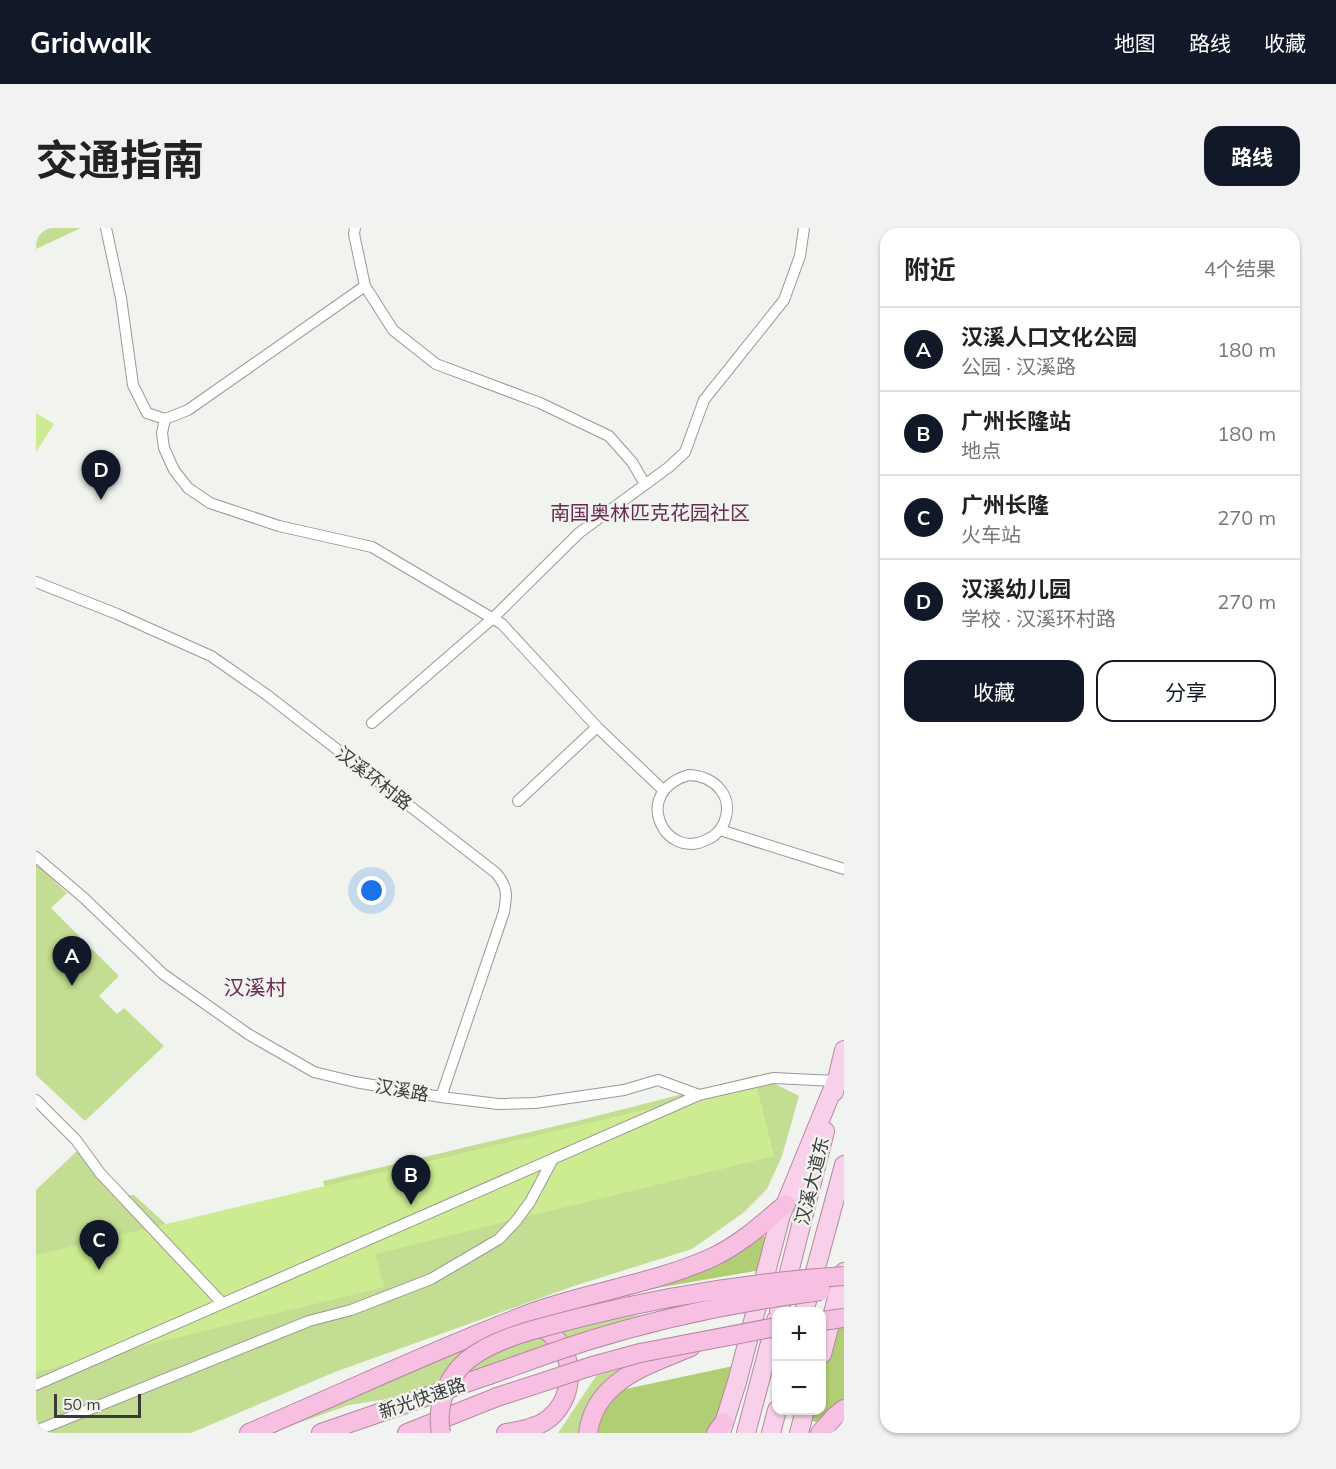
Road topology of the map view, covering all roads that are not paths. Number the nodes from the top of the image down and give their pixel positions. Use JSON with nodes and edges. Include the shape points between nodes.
{"nodes":[{"id":1,"x":106,"y":228,"type":"edge"},
{"id":2,"x":355,"y":228,"type":"edge"},
{"id":3,"x":804,"y":228,"type":"edge"},
{"id":4,"x":365,"y":286,"type":"junction"},
{"id":5,"x":165,"y":419,"type":"junction"},
{"id":6,"x":645,"y":484,"type":"junction"},
{"id":7,"x":36,"y":582,"type":"edge"},
{"id":8,"x":493,"y":618,"type":"junction"},
{"id":9,"x":372,"y":723,"type":"dead end"},
{"id":10,"x":597,"y":727,"type":"junction"},
{"id":11,"x":662,"y":789,"type":"junction"},
{"id":12,"x":518,"y":801,"type":"dead end"},
{"id":13,"x":720,"y":830,"type":"junction"},
{"id":14,"x":36,"y":857,"type":"edge"},
{"id":15,"x":844,"y":869,"type":"edge"},
{"id":16,"x":844,"y":1050,"type":"edge"},
{"id":17,"x":836,"y":1081,"type":"junction"},
{"id":18,"x":699,"y":1095,"type":"junction"},
{"id":19,"x":441,"y":1097,"type":"junction"},
{"id":20,"x":36,"y":1100,"type":"edge"},
{"id":21,"x":553,"y":1159,"type":"junction"},
{"id":22,"x":844,"y":1166,"type":"edge"},
{"id":23,"x":786,"y":1204,"type":"junction"},
{"id":24,"x":833,"y":1205,"type":"junction"},
{"id":25,"x":844,"y":1274,"type":"edge"},
{"id":26,"x":844,"y":1288,"type":"edge"},
{"id":27,"x":222,"y":1303,"type":"junction"},
{"id":28,"x":780,"y":1307,"type":"edge"},
{"id":29,"x":805,"y":1307,"type":"edge"},
{"id":30,"x":818,"y":1307,"type":"edge"},
{"id":31,"x":844,"y":1318,"type":"edge"},
{"id":32,"x":826,"y":1320,"type":"edge"},
{"id":33,"x":772,"y":1328,"type":"edge"},
{"id":34,"x":772,"y":1338,"type":"edge"},
{"id":35,"x":470,"y":1339,"type":"junction"},
{"id":36,"x":711,"y":1339,"type":"junction"},
{"id":37,"x":826,"y":1339,"type":"edge"},
{"id":38,"x":36,"y":1385,"type":"edge"},
{"id":39,"x":844,"y":1409,"type":"edge"},
{"id":40,"x":776,"y":1415,"type":"edge"},
{"id":41,"x":802,"y":1415,"type":"edge"},
{"id":42,"x":720,"y":1429,"type":"edge"},
{"id":43,"x":36,"y":1431,"type":"edge"},
{"id":44,"x":249,"y":1433,"type":"edge"},
{"id":45,"x":321,"y":1433,"type":"edge"},
{"id":46,"x":407,"y":1433,"type":"edge"},
{"id":47,"x":441,"y":1433,"type":"edge"},
{"id":48,"x":506,"y":1433,"type":"edge"},
{"id":49,"x":588,"y":1433,"type":"edge"},
{"id":50,"x":746,"y":1433,"type":"edge"},
{"id":51,"x":771,"y":1433,"type":"edge"},
{"id":52,"x":798,"y":1433,"type":"edge"},
{"id":53,"x":820,"y":1433,"type":"edge"}],
"edges":[{"from":1,"to":5,"type":"street","via":[[133,385],[147,413]]},
{"from":2,"to":4,"type":"street"},
{"from":3,"to":6,"type":"street","via":[[800,256],[783,300],[704,400],[685,452]]},
{"from":4,"to":5,"type":"street","via":[[188,410]]},
{"from":4,"to":6,"type":"street","via":[[393,330],[436,364],[540,403],[609,436]]},
{"from":5,"to":8,"type":"street","via":[[164,448],[174,470],[188,488],[210,503],[279,526],[372,547]]},
{"from":6,"to":8,"type":"street","via":[[579,533]]},
{"from":7,"to":19,"type":"street","name":"汉溪环村路","via":[[211,656],[276,702],[505,883],[504,912]]},
{"from":8,"to":9,"type":"street"},
{"from":8,"to":10,"type":"street"},
{"from":10,"to":11,"type":"street"},
{"from":10,"to":12,"type":"street"},
{"from":11,"to":13,"type":"street","via":[[658,816],[669,836],[679,842],[702,843]]},
{"from":11,"to":13,"type":"street","via":[[688,775],[710,780],[725,797],[727,808]]},
{"from":13,"to":15,"type":"street"},
{"from":14,"to":19,"type":"street","name":"汉溪路","via":[[164,974],[248,1034],[314,1072]]},
{"from":16,"to":17,"type":"main road","name":"汉溪大道东"},
{"from":17,"to":18,"type":"street","via":[[773,1078]]},
{"from":17,"to":23,"type":"main road"},
{"from":17,"to":28,"type":"main road","name":"汉溪大道东"},
{"from":18,"to":19,"type":"street","name":"汉溪路","via":[[658,1080],[624,1090],[535,1103],[490,1104]]},
{"from":18,"to":21,"type":"street"},
{"from":20,"to":27,"type":"street"},
{"from":21,"to":27,"type":"street"},
{"from":21,"to":43,"type":"street","via":[[530,1202],[499,1239],[431,1279],[351,1310],[309,1321]]},
{"from":22,"to":24,"type":"main road","name":"汉溪大道东"},
{"from":23,"to":35,"type":"highway","via":[[747,1237],[714,1257],[535,1312]]},
{"from":23,"to":42,"type":"main road"},
{"from":24,"to":29,"type":"main road","name":"汉溪大道东"},
{"from":24,"to":30,"type":"main road"},
{"from":25,"to":37,"type":"main road"},
{"from":25,"to":47,"type":"highway","bridge":true,"via":[[703,1292],[599,1313],[514,1336],[479,1352],[459,1368],[441,1402]]},
{"from":26,"to":45,"type":"highway","name":"新光快速路","bridge":true,"via":[[665,1320],[586,1341]]},
{"from":27,"to":38,"type":"street"},
{"from":31,"to":32,"type":"highway","bridge":true},
{"from":33,"to":36,"type":"highway","bridge":true},
{"from":34,"to":50,"type":"main road"},
{"from":35,"to":44,"type":"highway"},
{"from":35,"to":48,"type":"highway","via":[[536,1327],[551,1334],[565,1352],[569,1369],[567,1392],[553,1415],[536,1426]]},
{"from":36,"to":46,"type":"highway","name":"新光快速路","bridge":true,"via":[[630,1356],[498,1397]]},
{"from":36,"to":49,"type":"highway","bridge":true,"via":[[639,1369],[614,1384],[599,1401]]},
{"from":39,"to":53,"type":"highway"},
{"from":40,"to":51,"type":"main road"},
{"from":41,"to":52,"type":"main road"}]}
